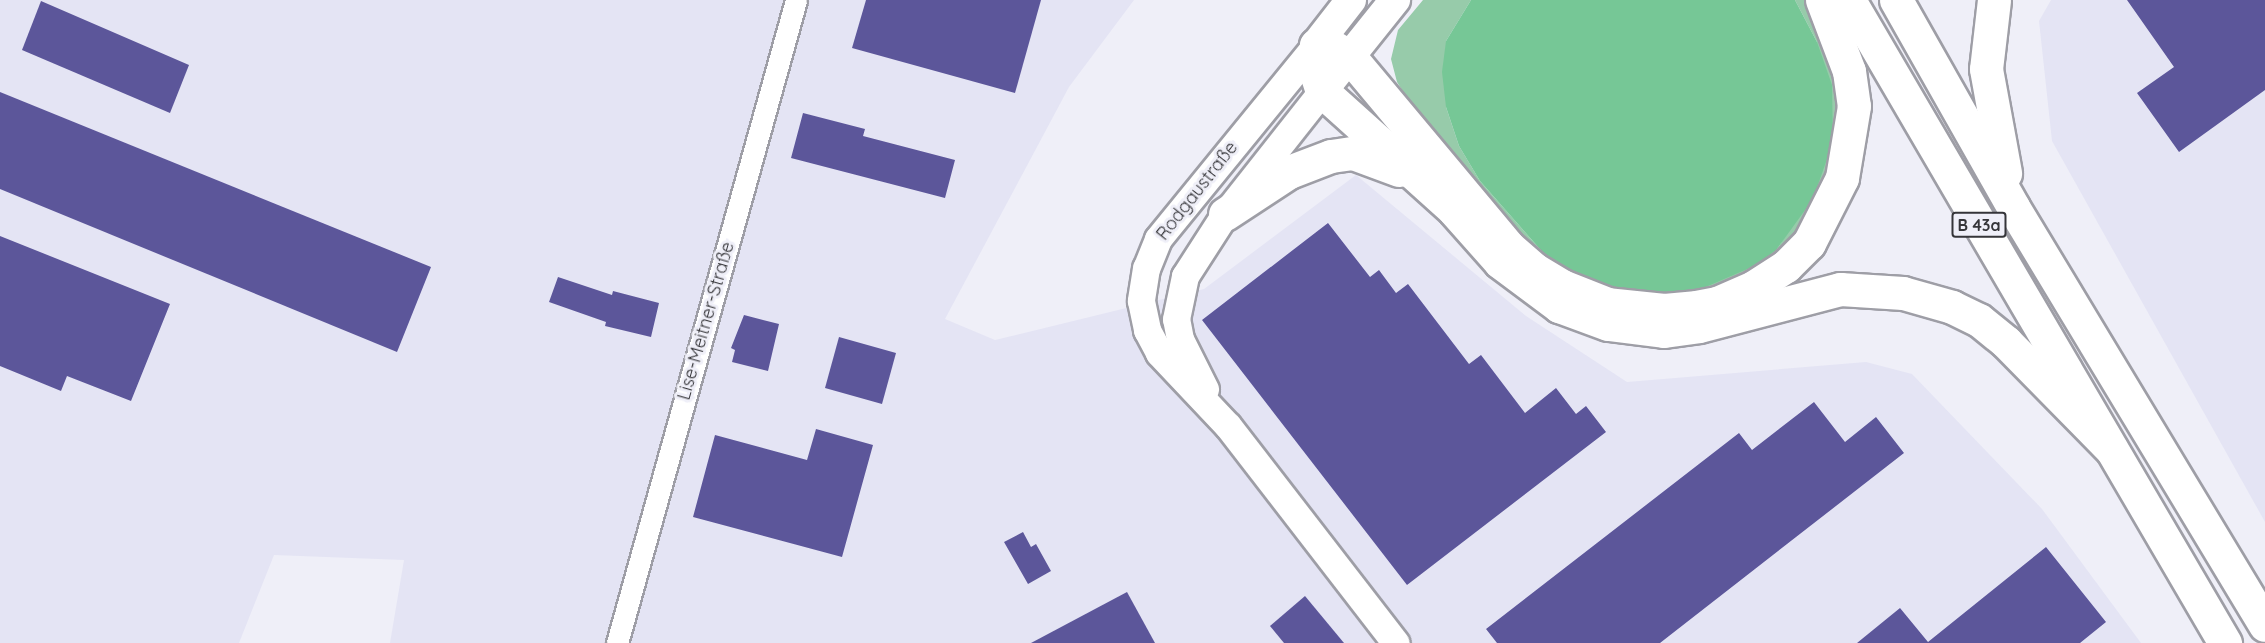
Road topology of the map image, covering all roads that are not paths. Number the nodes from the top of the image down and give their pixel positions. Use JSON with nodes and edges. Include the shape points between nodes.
{"nodes":[{"id":1,"x":796,"y":0,"type":"edge"},
{"id":2,"x":1351,"y":0,"type":"edge"},
{"id":3,"x":1395,"y":0,"type":"edge"},
{"id":4,"x":1822,"y":0,"type":"edge"},
{"id":5,"x":1849,"y":0,"type":"edge"},
{"id":6,"x":1896,"y":0,"type":"edge"},
{"id":7,"x":1994,"y":0,"type":"edge"},
{"id":8,"x":1316,"y":45,"type":"junction"},
{"id":9,"x":1350,"y":57,"type":"junction"},
{"id":10,"x":1322,"y":91,"type":"junction"},
{"id":11,"x":1427,"y":186,"type":"junction"},
{"id":12,"x":2013,"y":207,"type":"junction"},
{"id":13,"x":1225,"y":214,"type":"junction"},
{"id":14,"x":1228,"y":426,"type":"junction"},
{"id":15,"x":2111,"y":449,"type":"junction"},
{"id":16,"x":2265,"y":625,"type":"edge"},
{"id":17,"x":617,"y":643,"type":"edge"},
{"id":18,"x":1396,"y":643,"type":"edge"},
{"id":19,"x":2225,"y":643,"type":"edge"}],
"edges":[{"from":1,"to":17,"type":"street","name":"Lise-Meitner-Straße"},
{"from":2,"to":8,"type":"main road","name":"Rodgaustraße"},
{"from":3,"to":9,"type":"main road","name":"Rodgaustraße"},
{"from":4,"to":9,"type":"highway","via":[[1849,71],[1854,106],[1842,178],[1809,243],[1786,266],[1754,287],[1697,307],[1664,310],[1608,304],[1533,270],[1508,246]]},
{"from":5,"to":15,"type":"highway","number":"B 43a"},
{"from":6,"to":12,"type":"highway","number":"B 43a"},
{"from":7,"to":12,"type":"highway","via":[[1986,69],[1998,146]]},
{"from":8,"to":9,"type":"highway","via":[[1328,44]]},
{"from":8,"to":10,"type":"highway","via":[[1313,64]]},
{"from":8,"to":14,"type":"street","name":"Rodgaustraße","via":[[1178,210],[1158,239],[1146,268],[1141,301],[1151,337],[1179,377]]},
{"from":9,"to":10,"type":"main road","name":"Rodgaustraße"},
{"from":10,"to":11,"type":"highway"},
{"from":10,"to":13,"type":"street","name":"Rodgaustraße"},
{"from":11,"to":13,"type":"highway","via":[[1368,157],[1331,156],[1289,172]]},
{"from":11,"to":15,"type":"highway","via":[[1500,262],[1532,288],[1559,306],[1608,324],[1664,331],[1699,326],[1817,293],[1864,288],[1903,292],[1952,307],[1979,320],[2006,342]]},
{"from":12,"to":16,"type":"highway","number":"B 43a"},
{"from":13,"to":14,"type":"street","name":"Rodgaustraße","via":[[1185,276],[1176,319],[1193,369]]},
{"from":14,"to":18,"type":"street","name":"Rodgaustraße"},
{"from":15,"to":19,"type":"highway","number":"B 43a"}]}
